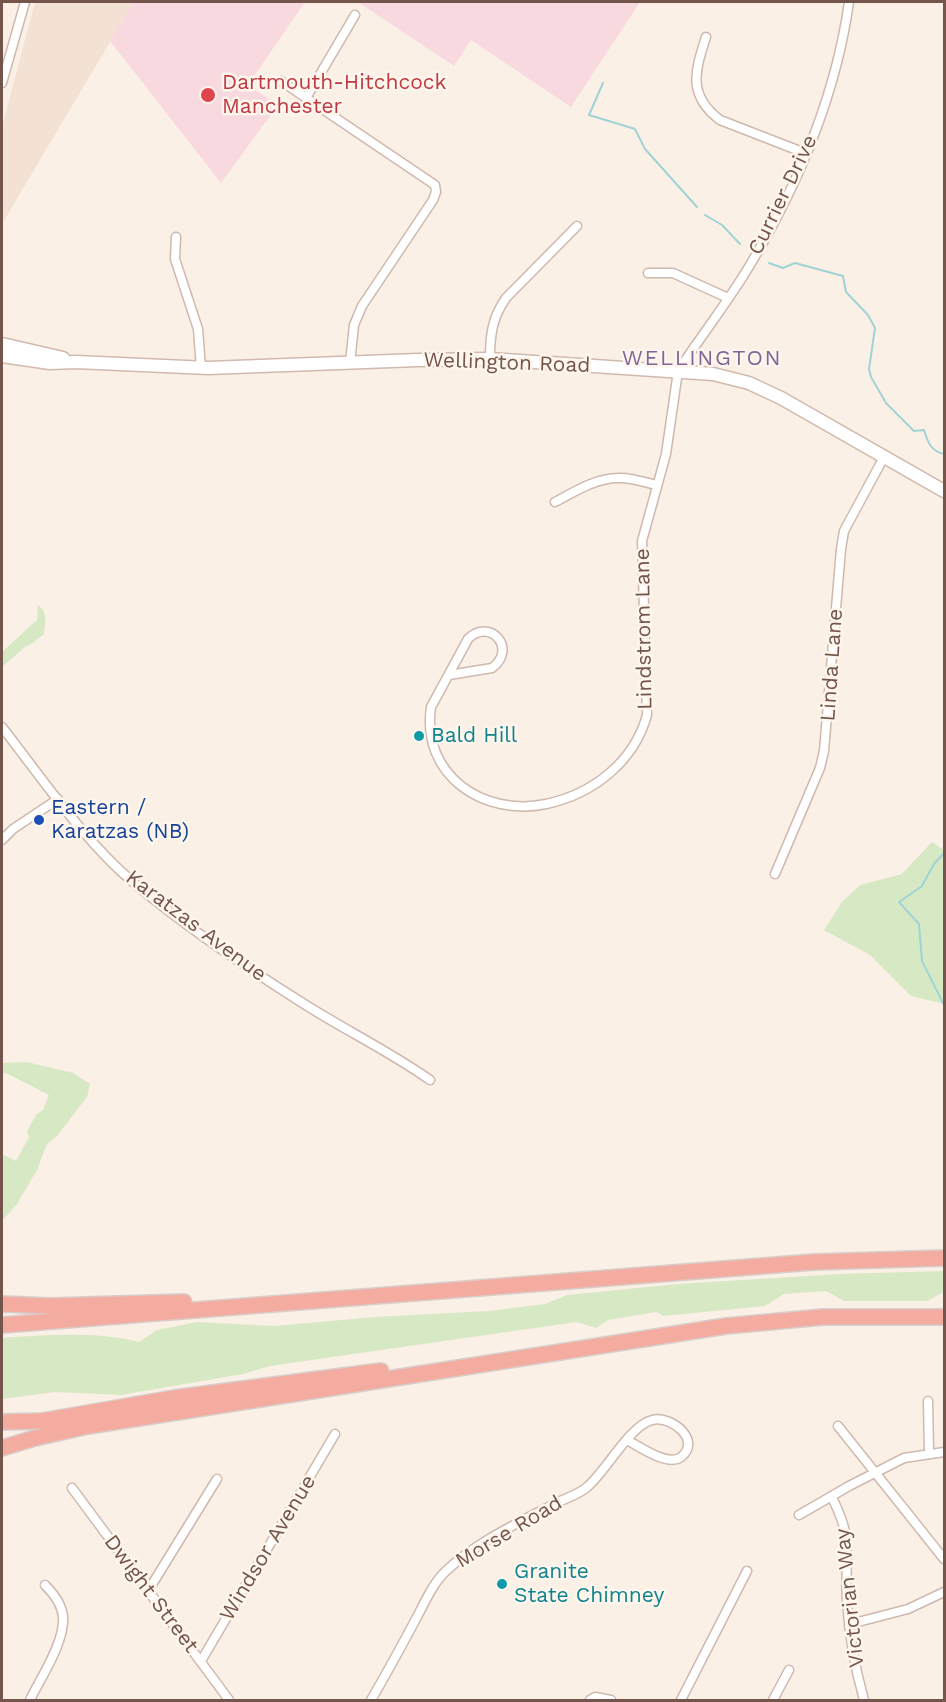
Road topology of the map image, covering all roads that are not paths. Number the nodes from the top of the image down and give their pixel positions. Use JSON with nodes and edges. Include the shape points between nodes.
{"nodes":[{"id":1,"x":25,"y":2,"type":"edge"},
{"id":2,"x":849,"y":2,"type":"edge"},
{"id":3,"x":355,"y":15,"type":"dead end"},
{"id":4,"x":706,"y":37,"type":"dead end"},
{"id":5,"x":281,"y":81,"type":"dead end"},
{"id":6,"x":2,"y":83,"type":"edge"},
{"id":7,"x":306,"y":99,"type":"junction"},
{"id":8,"x":805,"y":153,"type":"junction"},
{"id":9,"x":577,"y":226,"type":"dead end"},
{"id":10,"x":176,"y":237,"type":"dead end"},
{"id":11,"x":648,"y":273,"type":"dead end"},
{"id":12,"x":728,"y":298,"type":"junction"},
{"id":13,"x":2,"y":344,"type":"edge"},
{"id":14,"x":2,"y":356,"type":"edge"},
{"id":15,"x":490,"y":359,"type":"junction"},
{"id":16,"x":76,"y":362,"type":"junction"},
{"id":17,"x":350,"y":363,"type":"junction"},
{"id":18,"x":201,"y":368,"type":"junction"},
{"id":19,"x":678,"y":371,"type":"junction"},
{"id":20,"x":884,"y":457,"type":"junction"},
{"id":21,"x":656,"y":485,"type":"junction"},
{"id":22,"x":945,"y":491,"type":"edge"},
{"id":23,"x":555,"y":502,"type":"dead end"},
{"id":24,"x":449,"y":675,"type":"junction"},
{"id":25,"x":2,"y":727,"type":"edge"},
{"id":26,"x":58,"y":799,"type":"junction"},
{"id":27,"x":2,"y":840,"type":"edge"},
{"id":28,"x":775,"y":874,"type":"dead end"},
{"id":29,"x":430,"y":1080,"type":"dead end"},
{"id":30,"x":945,"y":1258,"type":"edge"},
{"id":31,"x":2,"y":1304,"type":"edge"},
{"id":32,"x":231,"y":1308,"type":"junction"},
{"id":33,"x":945,"y":1317,"type":"edge"},
{"id":34,"x":2,"y":1325,"type":"edge"},
{"id":35,"x":530,"y":1355,"type":"junction"},
{"id":36,"x":928,"y":1401,"type":"dead end"},
{"id":37,"x":2,"y":1422,"type":"edge"},
{"id":38,"x":838,"y":1425,"type":"dead end"},
{"id":39,"x":335,"y":1434,"type":"dead end"},
{"id":40,"x":627,"y":1440,"type":"junction"},
{"id":41,"x":2,"y":1448,"type":"edge"},
{"id":42,"x":945,"y":1452,"type":"edge"},
{"id":43,"x":929,"y":1453,"type":"junction"},
{"id":44,"x":875,"y":1472,"type":"junction"},
{"id":45,"x":217,"y":1479,"type":"dead end"},
{"id":46,"x":72,"y":1488,"type":"dead end"},
{"id":47,"x":832,"y":1497,"type":"junction"},
{"id":48,"x":799,"y":1515,"type":"dead end"},
{"id":49,"x":945,"y":1559,"type":"edge"},
{"id":50,"x":747,"y":1571,"type":"dead end"},
{"id":51,"x":45,"y":1585,"type":"dead end"},
{"id":52,"x":148,"y":1591,"type":"junction"},
{"id":53,"x":945,"y":1592,"type":"edge"},
{"id":54,"x":850,"y":1627,"type":"junction"},
{"id":55,"x":201,"y":1662,"type":"junction"},
{"id":56,"x":789,"y":1670,"type":"dead end"},
{"id":57,"x":593,"y":1699,"type":"edge"},
{"id":58,"x":30,"y":1701,"type":"edge"},
{"id":59,"x":229,"y":1701,"type":"edge"},
{"id":60,"x":371,"y":1701,"type":"edge"},
{"id":61,"x":611,"y":1701,"type":"edge"},
{"id":62,"x":681,"y":1701,"type":"edge"},
{"id":63,"x":773,"y":1701,"type":"edge"},
{"id":64,"x":864,"y":1701,"type":"edge"}],
"edges":[{"from":1,"to":6,"type":"street"},
{"from":2,"to":8,"type":"street","name":"Currier Drive","via":[[829,90]]},
{"from":3,"to":7,"type":"street"},
{"from":4,"to":8,"type":"street","via":[[695,73],[700,99],[711,114]]},
{"from":5,"to":7,"type":"street"},
{"from":7,"to":17,"type":"street","via":[[435,185],[433,200],[357,317]]},
{"from":8,"to":12,"type":"street","name":"Currier Drive","via":[[766,235]]},
{"from":9,"to":15,"type":"street","via":[[499,308],[491,329]]},
{"from":10,"to":18,"type":"street","via":[[175,259],[198,329]]},
{"from":11,"to":12,"type":"street","via":[[673,273]]},
{"from":12,"to":19,"type":"street","name":"Currier Drive"},
{"from":13,"to":16,"type":"main road","name":"Wellington Road"},
{"from":14,"to":16,"type":"main road","name":"Wellington Road","via":[[50,363]]},
{"from":15,"to":17,"type":"main road","name":"Wellington Road"},
{"from":15,"to":19,"type":"main road","name":"Wellington Road"},
{"from":16,"to":18,"type":"main road","name":"Wellington Road"},
{"from":17,"to":18,"type":"main road","name":"Wellington Road"},
{"from":19,"to":20,"type":"main road","name":"Wellington Road","via":[[749,383]]},
{"from":19,"to":21,"type":"street","name":"Lindstrom Lane","via":[[668,442]]},
{"from":20,"to":22,"type":"main road","name":"Wellington Road"},
{"from":20,"to":28,"type":"street","name":"Linda Lane","via":[[844,531],[824,751]]},
{"from":21,"to":23,"type":"street","via":[[630,479],[604,480]]},
{"from":21,"to":24,"type":"street","name":"Lindstrom Lane","via":[[643,532],[641,558],[647,715],[634,744],[616,768],[590,786],[545,804],[509,805],[474,794],[447,773],[431,740],[431,707]]},
{"from":24,"to":24,"type":"street","name":"Lindstrom Lane","via":[[498,664],[503,652],[499,639],[483,631],[472,635]]},
{"from":25,"to":26,"type":"street","name":"Karatzas Avenue"},
{"from":26,"to":27,"type":"street"},
{"from":26,"to":29,"type":"street","name":"Karatzas Avenue","via":[[111,861],[147,894],[302,1003]]},
{"from":30,"to":32,"type":"highway","via":[[814,1262]]},
{"from":31,"to":32,"type":"highway","via":[[184,1302]]},
{"from":32,"to":34,"type":"highway"},
{"from":33,"to":35,"type":"highway","via":[[823,1317],[726,1326]]},
{"from":35,"to":37,"type":"highway","via":[[174,1398],[42,1421]]},
{"from":35,"to":41,"type":"highway","via":[[88,1426]]},
{"from":36,"to":43,"type":"street"},
{"from":38,"to":44,"type":"street"},
{"from":39,"to":55,"type":"street","name":"Windsor Avenue"},
{"from":40,"to":40,"type":"street","name":"Morse Road","via":[[640,1427],[655,1419],[663,1420],[680,1427],[687,1443],[686,1452],[672,1461]]},
{"from":40,"to":60,"type":"street","name":"Morse Road","via":[[588,1487],[502,1532],[445,1571]]},
{"from":42,"to":43,"type":"street"},
{"from":43,"to":44,"type":"street","via":[[904,1458]]},
{"from":44,"to":47,"type":"street"},
{"from":44,"to":49,"type":"street"},
{"from":45,"to":52,"type":"street"},
{"from":46,"to":52,"type":"street","name":"Dwight Street"},
{"from":47,"to":48,"type":"street"},
{"from":47,"to":54,"type":"street","name":"Victorian Way","via":[[845,1529]]},
{"from":50,"to":62,"type":"street"},
{"from":51,"to":58,"type":"street","via":[[61,1607],[63,1626]]},
{"from":52,"to":55,"type":"street","name":"Dwight Street"},
{"from":53,"to":54,"type":"street","via":[[908,1609]]},
{"from":54,"to":64,"type":"street","name":"Victorian Way"},
{"from":55,"to":59,"type":"street","name":"Dwight Street"},
{"from":56,"to":63,"type":"street"},
{"from":57,"to":61,"type":"street","via":[[604,1697]]}]}
